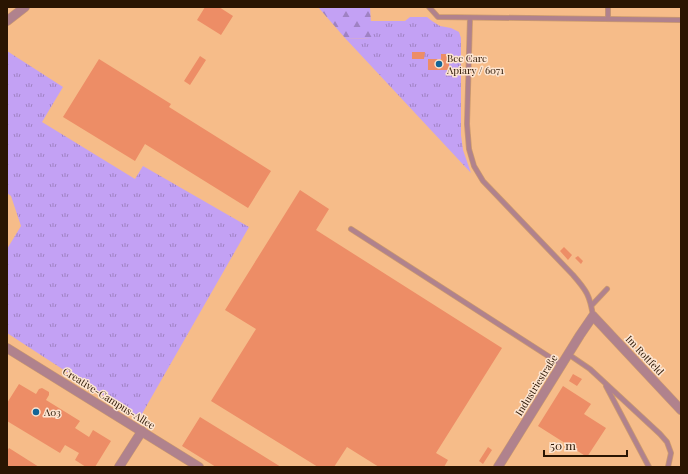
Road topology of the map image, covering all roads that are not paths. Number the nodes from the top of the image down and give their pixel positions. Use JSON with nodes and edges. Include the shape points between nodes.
{"nodes":[{"id":1,"x":25,"y":7,"type":"edge"},
{"id":2,"x":429,"y":7,"type":"edge"},
{"id":3,"x":608,"y":7,"type":"edge"},
{"id":4,"x":470,"y":18,"type":"junction"},
{"id":5,"x":608,"y":19,"type":"junction"},
{"id":6,"x":681,"y":20,"type":"edge"},
{"id":7,"x":7,"y":21,"type":"edge"},
{"id":8,"x":351,"y":229,"type":"dead end"},
{"id":9,"x":607,"y":289,"type":"dead end"},
{"id":10,"x":592,"y":305,"type":"junction"},
{"id":11,"x":593,"y":316,"type":"junction"},
{"id":12,"x":7,"y":348,"type":"edge"},
{"id":13,"x":568,"y":354,"type":"junction"},
{"id":14,"x":562,"y":364,"type":"junction"},
{"id":15,"x":605,"y":383,"type":"junction"},
{"id":16,"x":681,"y":410,"type":"edge"},
{"id":17,"x":142,"y":431,"type":"junction"},
{"id":18,"x":119,"y":467,"type":"edge"},
{"id":19,"x":199,"y":467,"type":"edge"},
{"id":20,"x":498,"y":467,"type":"edge"},
{"id":21,"x":649,"y":467,"type":"edge"},
{"id":22,"x":668,"y":467,"type":"edge"}],
"edges":[{"from":1,"to":7,"type":"street"},
{"from":2,"to":4,"type":"lane","via":[[438,17]]},
{"from":3,"to":5,"type":"lane"},
{"from":4,"to":5,"type":"lane"},
{"from":4,"to":10,"type":"lane","via":[[467,124],[469,149],[474,166],[483,181],[585,288]]},
{"from":5,"to":6,"type":"lane"},
{"from":8,"to":14,"type":"lane"},
{"from":9,"to":10,"type":"lane"},
{"from":10,"to":11,"type":"lane"},
{"from":11,"to":13,"type":"street","name":"Industriestraße"},
{"from":11,"to":16,"type":"street","name":"Im Rottfeld"},
{"from":12,"to":17,"type":"street","name":"Creative-Campus-Allee"},
{"from":13,"to":14,"type":"street","name":"Industriestraße"},
{"from":13,"to":15,"type":"lane"},
{"from":14,"to":20,"type":"street","name":"Industriestraße"},
{"from":15,"to":21,"type":"lane"},
{"from":15,"to":22,"type":"lane","via":[[667,442],[671,453]]},
{"from":17,"to":18,"type":"street"},
{"from":17,"to":19,"type":"street","name":"Creative-Campus-Allee"}]}
